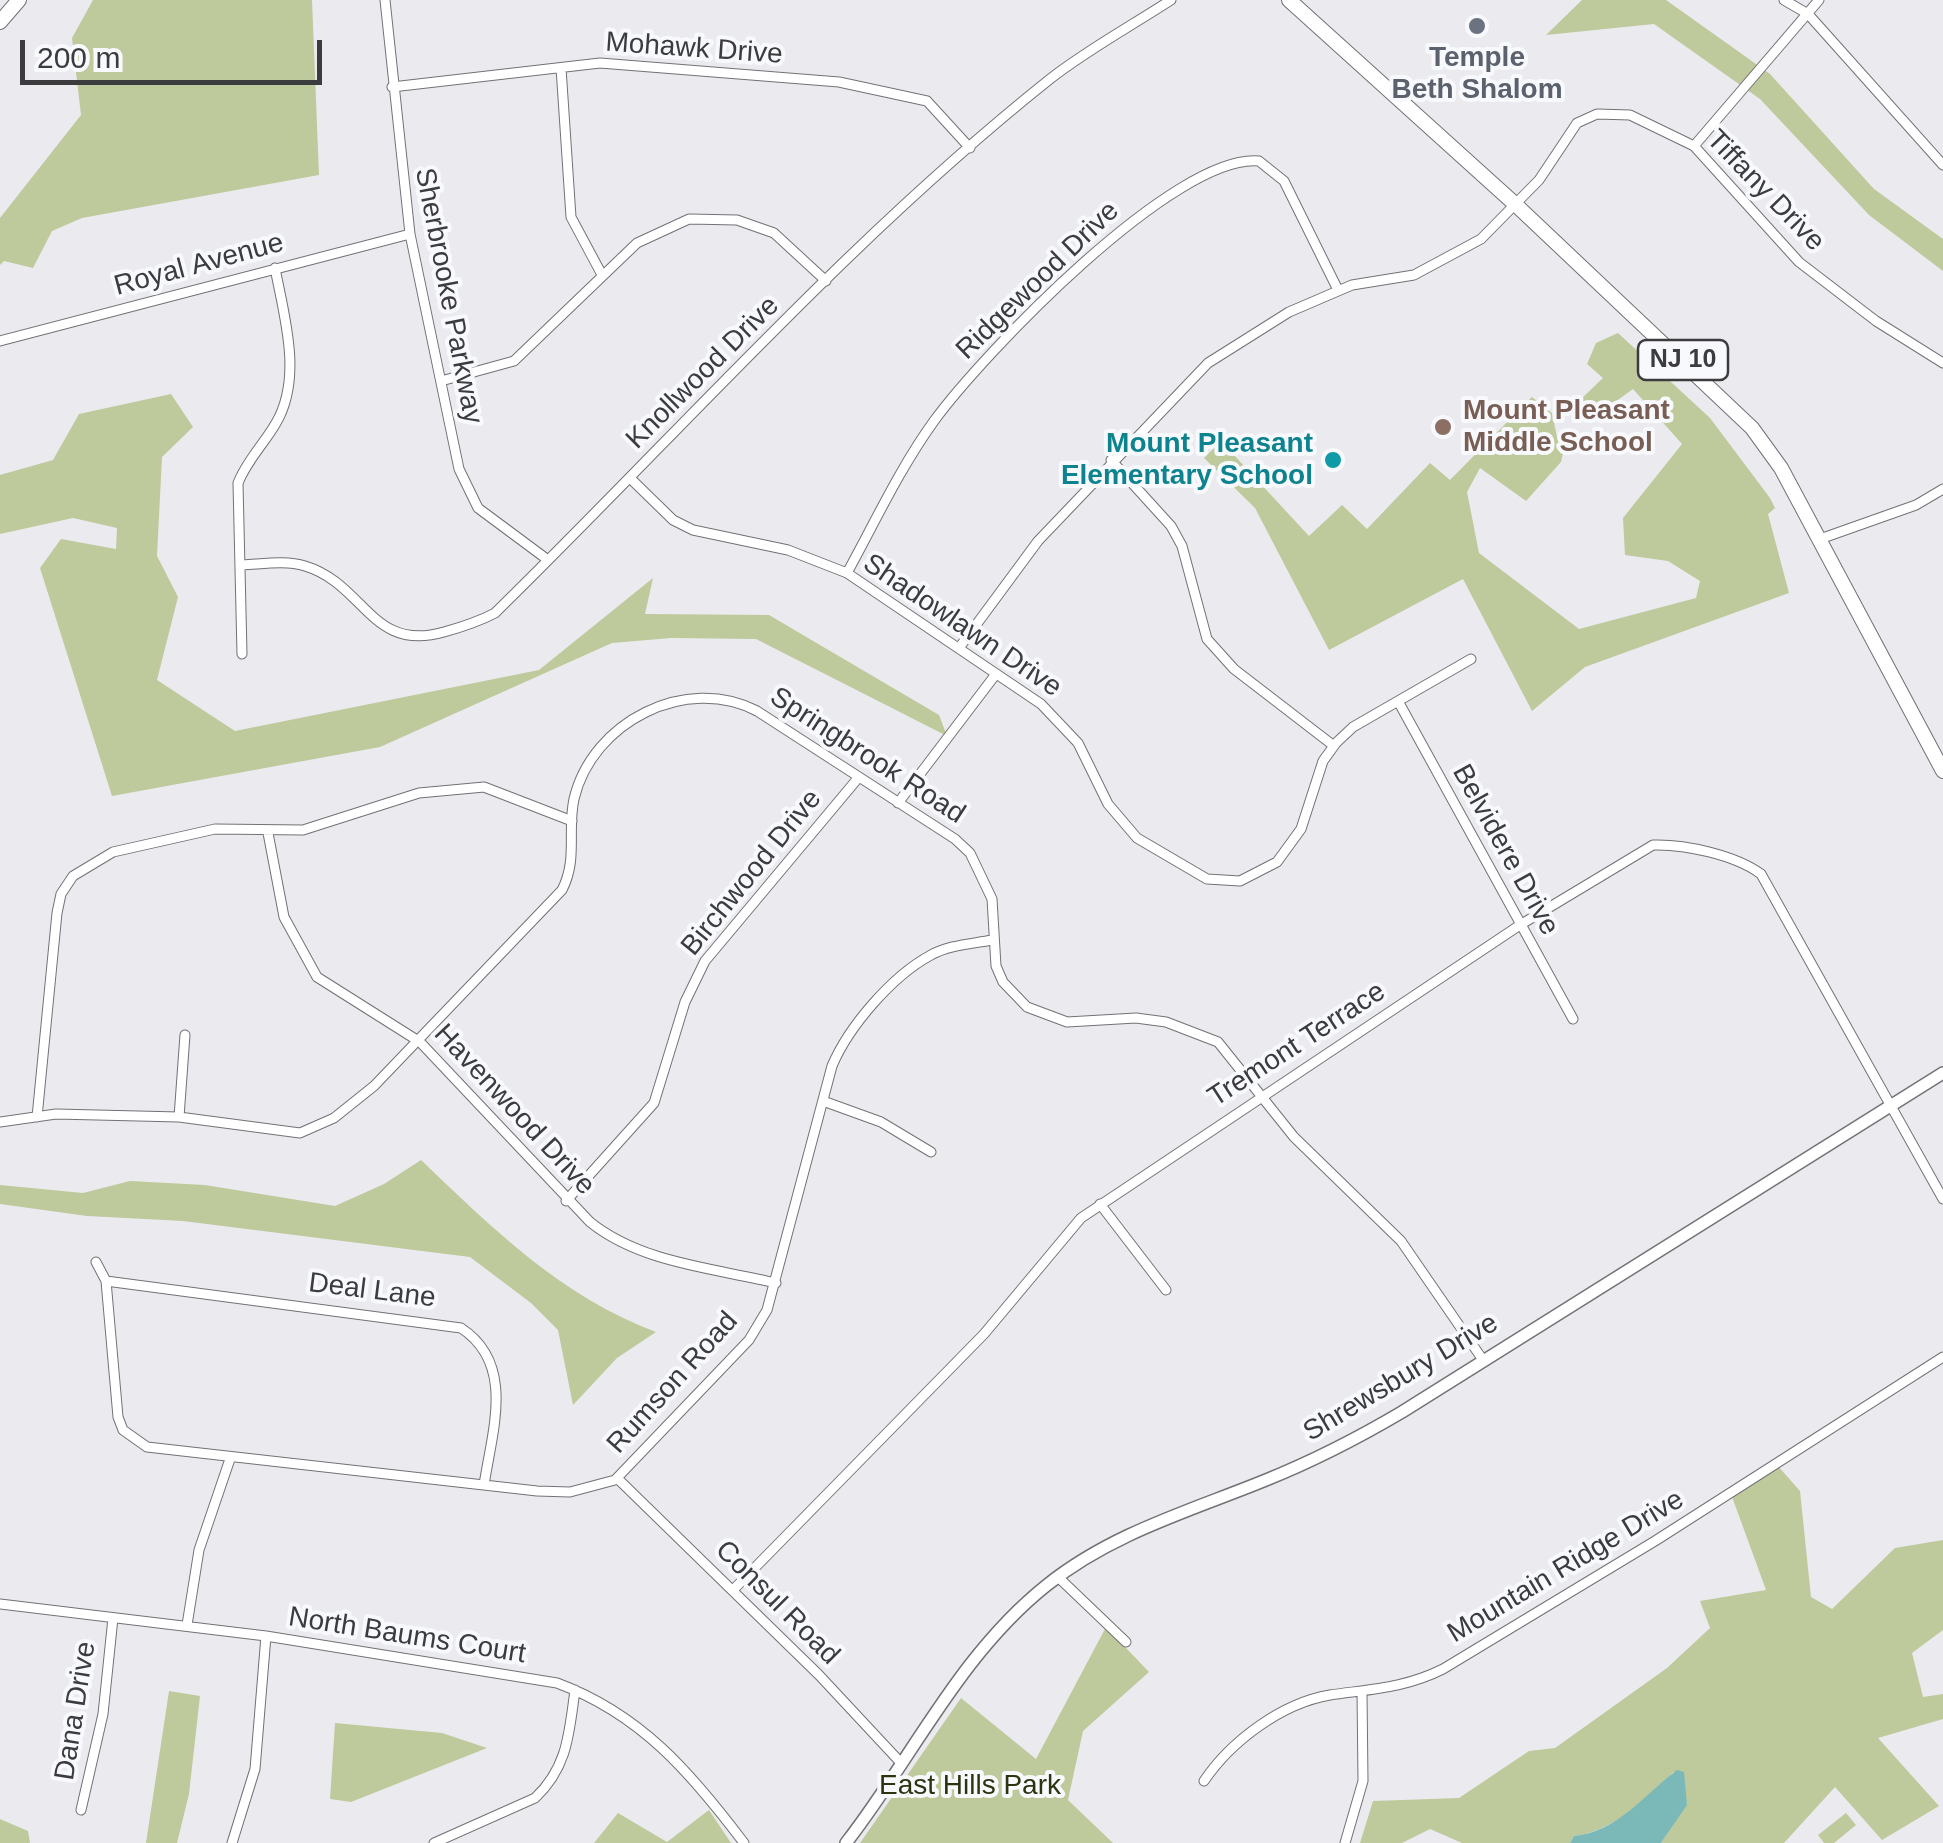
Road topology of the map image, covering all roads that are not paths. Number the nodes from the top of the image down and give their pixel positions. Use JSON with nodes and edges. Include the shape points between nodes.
{"nodes":[{"id":1,"x":19,"y":0,"type":"edge"},
{"id":2,"x":386,"y":0,"type":"edge"},
{"id":3,"x":1171,"y":0,"type":"edge"},
{"id":4,"x":1289,"y":0,"type":"edge"},
{"id":5,"x":1784,"y":0,"type":"edge"},
{"id":6,"x":1819,"y":0,"type":"edge"},
{"id":7,"x":1808,"y":14,"type":"junction"},
{"id":8,"x":0,"y":22,"type":"edge"},
{"id":9,"x":561,"y":68,"type":"junction"},
{"id":10,"x":392,"y":88,"type":"junction"},
{"id":11,"x":1694,"y":146,"type":"junction"},
{"id":12,"x":970,"y":148,"type":"junction"},
{"id":13,"x":1943,"y":165,"type":"edge"},
{"id":14,"x":1516,"y":205,"type":"junction"},
{"id":15,"x":410,"y":234,"type":"junction"},
{"id":16,"x":275,"y":268,"type":"junction"},
{"id":17,"x":601,"y":274,"type":"junction"},
{"id":18,"x":826,"y":281,"type":"junction"},
{"id":19,"x":1338,"y":290,"type":"junction"},
{"id":20,"x":0,"y":341,"type":"edge"},
{"id":21,"x":1943,"y":363,"type":"edge"},
{"id":22,"x":441,"y":381,"type":"junction"},
{"id":23,"x":1111,"y":460,"type":"junction"},
{"id":24,"x":630,"y":478,"type":"junction"},
{"id":25,"x":1943,"y":489,"type":"edge"},
{"id":26,"x":1820,"y":539,"type":"junction"},
{"id":27,"x":548,"y":560,"type":"junction"},
{"id":28,"x":243,"y":565,"type":"junction"},
{"id":29,"x":847,"y":573,"type":"junction"},
{"id":30,"x":960,"y":648,"type":"junction"},
{"id":31,"x":242,"y":654,"type":"dead end"},
{"id":32,"x":1471,"y":659,"type":"dead end"},
{"id":33,"x":996,"y":674,"type":"junction"},
{"id":34,"x":1398,"y":701,"type":"junction"},
{"id":35,"x":1334,"y":746,"type":"junction"},
{"id":36,"x":1943,"y":771,"type":"edge"},
{"id":37,"x":859,"y":777,"type":"junction"},
{"id":38,"x":898,"y":803,"type":"junction"},
{"id":39,"x":572,"y":821,"type":"junction"},
{"id":40,"x":268,"y":833,"type":"junction"},
{"id":41,"x":1520,"y":926,"type":"junction"},
{"id":42,"x":992,"y":940,"type":"junction"},
{"id":43,"x":1574,"y":1019,"type":"dead end"},
{"id":44,"x":185,"y":1035,"type":"dead end"},
{"id":45,"x":418,"y":1040,"type":"junction"},
{"id":46,"x":1943,"y":1073,"type":"edge"},
{"id":47,"x":1260,"y":1096,"type":"junction"},
{"id":48,"x":823,"y":1101,"type":"junction"},
{"id":49,"x":1890,"y":1106,"type":"junction"},
{"id":50,"x":37,"y":1117,"type":"junction"},
{"id":51,"x":179,"y":1117,"type":"junction"},
{"id":52,"x":0,"y":1122,"type":"edge"},
{"id":53,"x":932,"y":1152,"type":"dead end"},
{"id":54,"x":1943,"y":1199,"type":"edge"},
{"id":55,"x":566,"y":1201,"type":"junction"},
{"id":56,"x":1100,"y":1204,"type":"junction"},
{"id":57,"x":96,"y":1262,"type":"dead end"},
{"id":58,"x":106,"y":1282,"type":"junction"},
{"id":59,"x":776,"y":1283,"type":"junction"},
{"id":60,"x":1166,"y":1290,"type":"dead end"},
{"id":61,"x":1943,"y":1357,"type":"edge"},
{"id":62,"x":1482,"y":1360,"type":"junction"},
{"id":63,"x":230,"y":1459,"type":"junction"},
{"id":64,"x":617,"y":1478,"type":"junction"},
{"id":65,"x":484,"y":1485,"type":"junction"},
{"id":66,"x":1058,"y":1577,"type":"junction"},
{"id":67,"x":733,"y":1590,"type":"junction"},
{"id":68,"x":0,"y":1604,"type":"edge"},
{"id":69,"x":113,"y":1618,"type":"junction"},
{"id":70,"x":187,"y":1625,"type":"junction"},
{"id":71,"x":266,"y":1636,"type":"junction"},
{"id":72,"x":1126,"y":1642,"type":"dead end"},
{"id":73,"x":575,"y":1690,"type":"junction"},
{"id":74,"x":1362,"y":1692,"type":"junction"},
{"id":75,"x":902,"y":1764,"type":"junction"},
{"id":76,"x":1204,"y":1781,"type":"dead end"},
{"id":77,"x":82,"y":1810,"type":"dead end"},
{"id":78,"x":232,"y":1843,"type":"edge"},
{"id":79,"x":434,"y":1843,"type":"edge"},
{"id":80,"x":744,"y":1843,"type":"edge"},
{"id":81,"x":846,"y":1843,"type":"edge"},
{"id":82,"x":1346,"y":1843,"type":"edge"}],
"edges":[{"from":1,"to":8,"type":"main road"},
{"from":2,"to":10,"type":"street","name":"Sherbrooke Parkway"},
{"from":3,"to":12,"type":"street","name":"Knollwood Drive","via":[[1052,77]]},
{"from":4,"to":14,"type":"main road","number":"NJ 10"},
{"from":5,"to":7,"type":"street"},
{"from":6,"to":7,"type":"street"},
{"from":7,"to":11,"type":"street"},
{"from":7,"to":13,"type":"street"},
{"from":9,"to":10,"type":"street","name":"Mohawk Drive"},
{"from":9,"to":12,"type":"street","name":"Mohawk Drive","via":[[638,64],[906,94],[927,100]]},
{"from":9,"to":17,"type":"street","via":[[571,218]]},
{"from":10,"to":15,"type":"street","name":"Sherbrooke Parkway"},
{"from":11,"to":14,"type":"street","name":"Tiffany Drive","via":[[1630,115],[1598,114],[1577,122]]},
{"from":11,"to":21,"type":"street","name":"Tiffany Drive","via":[[1799,262]]},
{"from":12,"to":18,"type":"street","name":"Knollwood Drive"},
{"from":14,"to":19,"type":"street","name":"Tiffany Drive","via":[[1448,260],[1397,281]]},
{"from":14,"to":26,"type":"main road","number":"NJ 10","via":[[1752,428]]},
{"from":15,"to":16,"type":"street","name":"Royal Avenue"},
{"from":15,"to":22,"type":"street","name":"Sherbrooke Parkway"},
{"from":16,"to":20,"type":"street","name":"Royal Avenue"},
{"from":16,"to":28,"type":"street","via":[[289,371],[277,422],[238,483]]},
{"from":17,"to":18,"type":"street","via":[[669,226],[712,219],[774,232]]},
{"from":17,"to":22,"type":"street","via":[[514,361]]},
{"from":18,"to":24,"type":"street","name":"Knollwood Drive"},
{"from":19,"to":23,"type":"street","name":"Tiffany Drive","via":[[1208,363]]},
{"from":19,"to":29,"type":"street","name":"Ridgewood Drive","via":[[1284,181],[1259,160],[1230,163],[1144,212],[1110,235],[968,378],[912,455]]},
{"from":22,"to":27,"type":"street","name":"Sherbrooke Parkway","via":[[467,492],[478,508]]},
{"from":23,"to":30,"type":"street","name":"Tiffany Drive","via":[[1038,540]]},
{"from":23,"to":35,"type":"street","via":[[1182,546],[1207,639],[1234,670]]},
{"from":24,"to":27,"type":"street","name":"Knollwood Drive"},
{"from":24,"to":29,"type":"street","name":"Shadowlawn Drive","via":[[673,520],[693,530],[788,550]]},
{"from":25,"to":26,"type":"street"},
{"from":26,"to":36,"type":"main road","number":"NJ 10"},
{"from":27,"to":28,"type":"street","name":"Knollwood Drive","via":[[478,622],[415,639],[384,627],[320,572],[290,564]]},
{"from":28,"to":31,"type":"street"},
{"from":29,"to":30,"type":"street","name":"Shadowlawn Drive"},
{"from":30,"to":33,"type":"street","name":"Shadowlawn Drive"},
{"from":32,"to":34,"type":"street","name":"Shadowlawn Drive"},
{"from":33,"to":35,"type":"street","name":"Shadowlawn Drive","via":[[1059,720],[1136,838],[1207,879],[1240,881],[1277,862],[1300,829]]},
{"from":33,"to":38,"type":"street"},
{"from":34,"to":35,"type":"street","name":"Shadowlawn Drive"},
{"from":34,"to":41,"type":"street","name":"Belvidere Drive"},
{"from":37,"to":38,"type":"street","name":"Springbrook Road"},
{"from":37,"to":39,"type":"street","name":"Springbrook Road","via":[[741,703],[684,700],[610,735],[581,779]]},
{"from":37,"to":55,"type":"street","name":"Birchwood Drive","via":[[705,961],[684,1002],[654,1103]]},
{"from":38,"to":42,"type":"street","name":"Springbrook Road","via":[[955,839],[976,862],[992,899]]},
{"from":39,"to":40,"type":"street","via":[[506,792],[459,786],[340,822]]},
{"from":39,"to":45,"type":"street","name":"Springbrook Road","via":[[574,852],[562,890]]},
{"from":40,"to":45,"type":"street","name":"Havenwood Drive","via":[[284,917],[317,977]]},
{"from":40,"to":50,"type":"street","via":[[231,828],[164,840],[114,852],[74,876],[57,912]]},
{"from":41,"to":43,"type":"street","name":"Belvidere Drive"},
{"from":41,"to":47,"type":"street","name":"Tremont Terrace"},
{"from":41,"to":49,"type":"street","name":"Tremont Terrace","via":[[1653,845],[1750,866],[1769,885]]},
{"from":42,"to":47,"type":"street","name":"Springbrook Road","via":[[1004,982],[1034,1012],[1067,1022],[1136,1018],[1187,1027],[1218,1042]]},
{"from":42,"to":48,"type":"street","name":"Rumson Road","via":[[930,956],[889,990],[837,1054]]},
{"from":44,"to":51,"type":"street"},
{"from":45,"to":51,"type":"street","name":"Springbrook Road","via":[[374,1086],[318,1128],[300,1133]]},
{"from":45,"to":55,"type":"street","name":"Havenwood Drive"},
{"from":46,"to":49,"type":"main road","name":"Shrewsbury Drive"},
{"from":47,"to":56,"type":"street","name":"Tremont Terrace"},
{"from":47,"to":62,"type":"street","name":"Springbrook Road","via":[[1330,1175],[1402,1241]]},
{"from":48,"to":53,"type":"street","via":[[881,1122]]},
{"from":48,"to":59,"type":"street","name":"Rumson Road"},
{"from":49,"to":54,"type":"street"},
{"from":49,"to":62,"type":"main road","name":"Shrewsbury Drive"},
{"from":50,"to":51,"type":"street","name":"Springbrook Road"},
{"from":50,"to":52,"type":"street","name":"Springbrook Road"},
{"from":55,"to":59,"type":"street","name":"Havenwood Drive","via":[[617,1244]]},
{"from":56,"to":60,"type":"street"},
{"from":56,"to":67,"type":"street","name":"Tremont Terrace","via":[[1056,1244],[984,1334]]},
{"from":57,"to":58,"type":"street"},
{"from":58,"to":63,"type":"street","name":"Rumson Road","via":[[122,1430],[146,1447]]},
{"from":58,"to":65,"type":"street","name":"Deal Lane","via":[[461,1328],[484,1349],[498,1387]]},
{"from":59,"to":64,"type":"street","name":"Rumson Road","via":[[748,1340]]},
{"from":61,"to":74,"type":"street","name":"Mountain Ridge Drive","via":[[1444,1669],[1416,1683]]},
{"from":62,"to":66,"type":"main road","name":"Shrewsbury Drive","via":[[1353,1440],[1146,1526]]},
{"from":63,"to":65,"type":"street","name":"Rumson Road"},
{"from":63,"to":70,"type":"street","via":[[199,1550]]},
{"from":64,"to":65,"type":"street","name":"Rumson Road","via":[[570,1492]]},
{"from":64,"to":67,"type":"street","name":"Consul Road"},
{"from":66,"to":72,"type":"street"},
{"from":66,"to":75,"type":"main road","name":"Shrewsbury Drive","via":[[972,1660]]},
{"from":67,"to":75,"type":"street","name":"Consul Road"},
{"from":68,"to":69,"type":"street","name":"North Baums Court"},
{"from":69,"to":70,"type":"street","name":"North Baums Court"},
{"from":69,"to":77,"type":"street","name":"Dana Drive","via":[[104,1714]]},
{"from":70,"to":71,"type":"street","name":"North Baums Court"},
{"from":71,"to":73,"type":"street","name":"North Baums Court"},
{"from":71,"to":78,"type":"street","via":[[254,1768]]},
{"from":73,"to":79,"type":"street","via":[[565,1757],[548,1786]]},
{"from":73,"to":80,"type":"street","name":"North Baums Court","via":[[654,1737]]},
{"from":74,"to":76,"type":"street","name":"Mountain Ridge Drive","via":[[1288,1710],[1222,1754]]},
{"from":74,"to":82,"type":"street","via":[[1363,1781]]},
{"from":75,"to":81,"type":"main road","name":"Shrewsbury Drive"}]}
